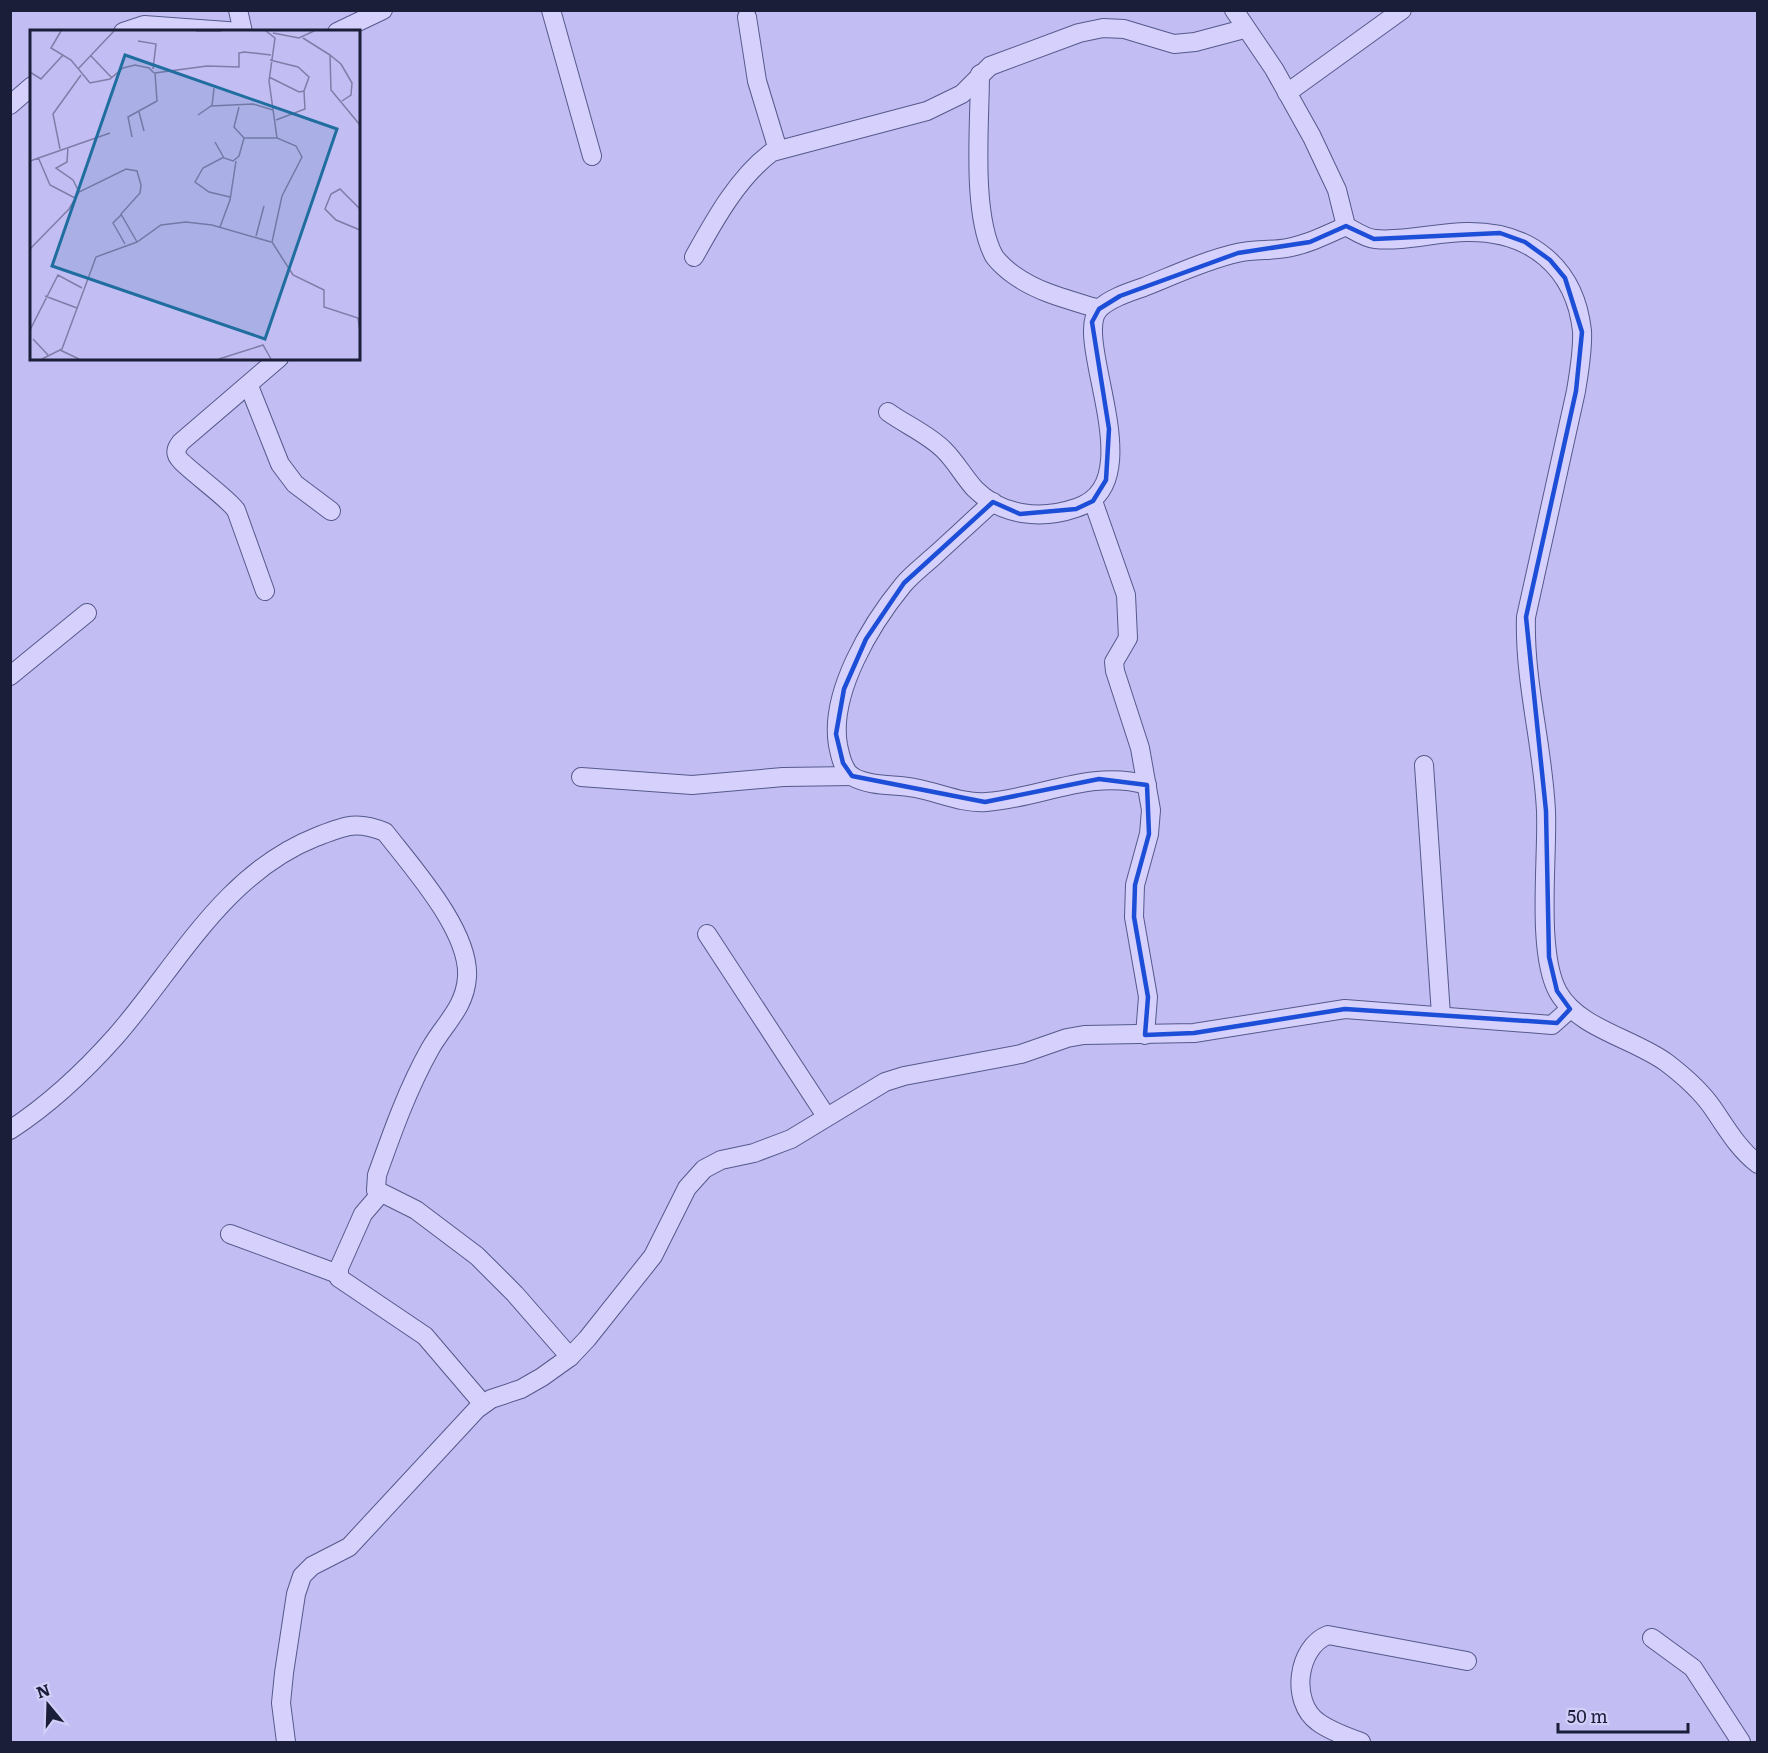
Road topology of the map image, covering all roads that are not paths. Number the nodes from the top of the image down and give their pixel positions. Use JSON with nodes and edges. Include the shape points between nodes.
{"nodes":[{"id":1,"x":238,"y":10,"type":"edge"},
{"id":2,"x":383,"y":10,"type":"edge"},
{"id":3,"x":551,"y":10,"type":"edge"},
{"id":4,"x":1234,"y":10,"type":"edge"},
{"id":5,"x":1402,"y":10,"type":"edge"},
{"id":6,"x":747,"y":17,"type":"dead end"},
{"id":7,"x":1244,"y":29,"type":"junction"},
{"id":8,"x":129,"y":30,"type":"edge"},
{"id":9,"x":214,"y":30,"type":"edge"},
{"id":10,"x":242,"y":30,"type":"edge"},
{"id":11,"x":341,"y":30,"type":"edge"},
{"id":12,"x":980,"y":74,"type":"junction"},
{"id":13,"x":30,"y":88,"type":"edge"},
{"id":14,"x":1287,"y":93,"type":"junction"},
{"id":15,"x":10,"y":105,"type":"edge"},
{"id":16,"x":778,"y":150,"type":"junction"},
{"id":17,"x":592,"y":156,"type":"dead end"},
{"id":18,"x":1346,"y":225,"type":"junction"},
{"id":19,"x":694,"y":257,"type":"dead end"},
{"id":20,"x":1099,"y":309,"type":"junction"},
{"id":21,"x":277,"y":360,"type":"edge"},
{"id":22,"x":249,"y":386,"type":"junction"},
{"id":23,"x":888,"y":412,"type":"dead end"},
{"id":24,"x":1093,"y":501,"type":"junction"},
{"id":25,"x":993,"y":502,"type":"junction"},
{"id":26,"x":331,"y":512,"type":"dead end"},
{"id":27,"x":265,"y":591,"type":"dead end"},
{"id":28,"x":87,"y":613,"type":"dead end"},
{"id":29,"x":10,"y":676,"type":"edge"},
{"id":30,"x":1424,"y":765,"type":"dead end"},
{"id":31,"x":852,"y":776,"type":"junction"},
{"id":32,"x":581,"y":777,"type":"dead end"},
{"id":33,"x":1147,"y":784,"type":"junction"},
{"id":34,"x":707,"y":934,"type":"dead end"},
{"id":35,"x":1569,"y":1009,"type":"junction"},
{"id":36,"x":1441,"y":1015,"type":"junction"},
{"id":37,"x":1145,"y":1035,"type":"junction"},
{"id":38,"x":826,"y":1116,"type":"junction"},
{"id":39,"x":10,"y":1130,"type":"edge"},
{"id":40,"x":1758,"y":1164,"type":"edge"},
{"id":41,"x":381,"y":1193,"type":"junction"},
{"id":42,"x":230,"y":1234,"type":"dead end"},
{"id":43,"x":338,"y":1274,"type":"junction"},
{"id":44,"x":570,"y":1357,"type":"junction"},
{"id":45,"x":483,"y":1404,"type":"junction"},
{"id":46,"x":1652,"y":1638,"type":"dead end"},
{"id":47,"x":1467,"y":1661,"type":"dead end"},
{"id":48,"x":286,"y":1743,"type":"edge"},
{"id":49,"x":1361,"y":1743,"type":"edge"},
{"id":50,"x":1741,"y":1743,"type":"edge"}],
"edges":[{"from":1,"to":10,"type":"street"},
{"from":2,"to":11,"type":"street"},
{"from":3,"to":17,"type":"street"},
{"from":4,"to":7,"type":"street"},
{"from":5,"to":14,"type":"street"},
{"from":6,"to":16,"type":"street","via":[[757,81]]},
{"from":7,"to":12,"type":"street","via":[[1174,44],[1124,29],[1103,28],[1004,60]]},
{"from":7,"to":14,"type":"street"},
{"from":8,"to":9,"type":"street","via":[[144,25]]},
{"from":12,"to":16,"type":"street","via":[[952,101],[927,111]]},
{"from":12,"to":20,"type":"street","via":[[979,184],[986,231],[995,257],[1013,274],[1040,290]]},
{"from":13,"to":15,"type":"street"},
{"from":14,"to":18,"type":"street","via":[[1329,171]]},
{"from":16,"to":19,"type":"street","via":[[761,161],[739,187]]},
{"from":18,"to":20,"type":"street","via":[[1310,242],[1238,252],[1120,296]]},
{"from":18,"to":35,"type":"street","via":[[1374,239],[1466,232],[1509,236],[1550,260],[1565,278],[1576,306],[1582,332],[1576,391],[1529,591],[1525,645],[1546,811],[1549,957],[1557,990]]},
{"from":20,"to":24,"type":"street","via":[[1092,322],[1110,458],[1106,480]]},
{"from":21,"to":22,"type":"street"},
{"from":22,"to":26,"type":"street","via":[[280,464],[295,484]]},
{"from":22,"to":27,"type":"street","via":[[176,449],[185,467],[227,498],[236,510]]},
{"from":23,"to":25,"type":"street","via":[[932,439],[976,490]]},
{"from":24,"to":25,"type":"street","via":[[1059,512],[1020,514]]},
{"from":24,"to":33,"type":"street","via":[[1126,595],[1128,638],[1114,662],[1115,671],[1140,748]]},
{"from":25,"to":31,"type":"street","via":[[904,584],[866,639],[844,689],[838,714],[839,750]]},
{"from":28,"to":29,"type":"street"},
{"from":30,"to":36,"type":"street"},
{"from":31,"to":32,"type":"street","via":[[774,777],[692,785]]},
{"from":31,"to":33,"type":"street","via":[[979,802],[1099,779]]},
{"from":33,"to":37,"type":"street","via":[[1149,834],[1135,885],[1134,916],[1148,998]]},
{"from":34,"to":38,"type":"street"},
{"from":35,"to":36,"type":"street","via":[[1552,1025]]},
{"from":35,"to":40,"type":"street","via":[[1639,1044],[1692,1083]]},
{"from":36,"to":37,"type":"street","via":[[1345,1009],[1194,1033]]},
{"from":37,"to":38,"type":"street","via":[[1067,1038],[1021,1054],[904,1076],[862,1093]]},
{"from":38,"to":44,"type":"street","via":[[791,1139],[762,1151],[721,1160],[694,1178],[653,1256]]},
{"from":39,"to":41,"type":"street","via":[[93,1062],[214,911],[251,875],[298,844],[345,825],[368,825],[385,832],[452,924],[467,976],[459,1011],[431,1047],[385,1154],[375,1182]]},
{"from":41,"to":43,"type":"street","via":[[363,1214]]},
{"from":41,"to":44,"type":"street","via":[[416,1210],[477,1256]]},
{"from":42,"to":43,"type":"street"},
{"from":43,"to":45,"type":"street","via":[[341,1280],[425,1336]]},
{"from":44,"to":45,"type":"street","via":[[520,1389]]},
{"from":45,"to":48,"type":"street","via":[[349,1546],[312,1566],[302,1576],[281,1703]]},
{"from":46,"to":50,"type":"street","via":[[1693,1668]]},
{"from":47,"to":49,"type":"street","via":[[1328,1635],[1317,1640],[1309,1648],[1302,1667],[1301,1694],[1306,1710],[1318,1723]]}]}
